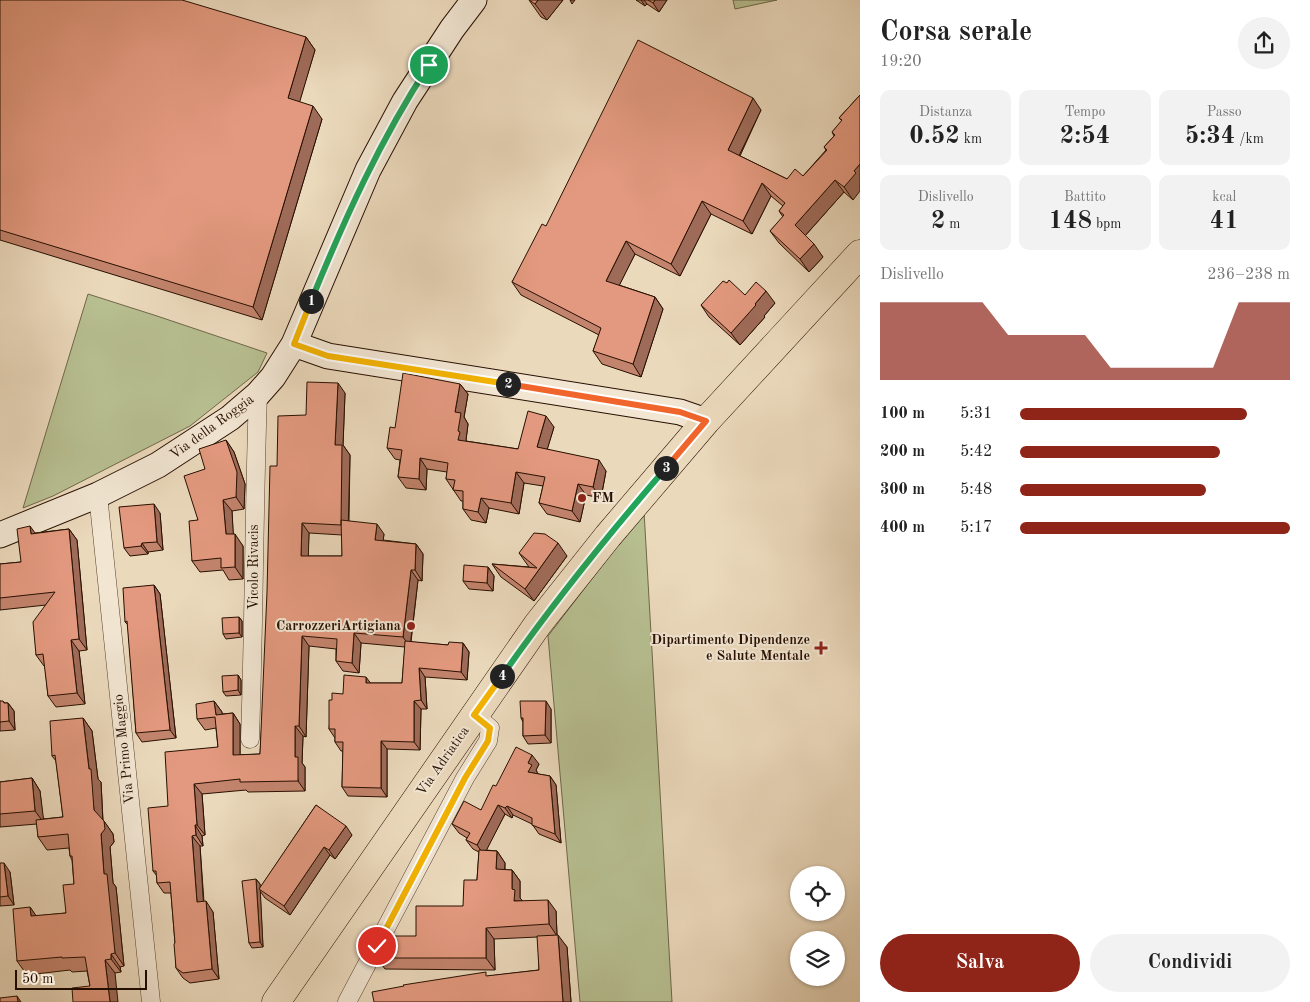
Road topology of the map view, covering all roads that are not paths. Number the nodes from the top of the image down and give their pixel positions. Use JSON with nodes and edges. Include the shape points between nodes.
{"nodes":[{"id":1,"x":474,"y":0,"type":"edge"},
{"id":2,"x":860,"y":254,"type":"edge"},
{"id":3,"x":294,"y":344,"type":"junction"},
{"id":4,"x":258,"y":394,"type":"junction"},
{"id":5,"x":706,"y":421,"type":"junction"},
{"id":6,"x":98,"y":495,"type":"junction"},
{"id":7,"x":0,"y":535,"type":"edge"},
{"id":8,"x":474,"y":715,"type":"junction"},
{"id":9,"x":250,"y":739,"type":"dead end"},
{"id":10,"x":441,"y":763,"type":"junction"},
{"id":11,"x":465,"y":778,"type":"junction"},
{"id":12,"x":151,"y":1002,"type":"edge"},
{"id":13,"x":276,"y":1002,"type":"edge"},
{"id":14,"x":347,"y":1002,"type":"edge"}],
"edges":[{"from":1,"to":3,"type":"street","name":"Via della Roggia","via":[[406,101],[368,170]]},
{"from":2,"to":5,"type":"main road","name":"Via Adriatica"},
{"from":3,"to":4,"type":"street","name":"Via della Roggia"},
{"from":3,"to":5,"type":"street","via":[[328,356],[680,412]]},
{"from":4,"to":6,"type":"street","name":"Via della Roggia","via":[[198,440],[158,465]]},
{"from":4,"to":9,"type":"street","name":"Vicolo Rivacis"},
{"from":5,"to":8,"type":"main road","name":"Via Adriatica","via":[[538,624]]},
{"from":6,"to":7,"type":"street","name":"Via della Roggia"},
{"from":6,"to":12,"type":"street","name":"Via Primo Maggio"},
{"from":8,"to":10,"type":"main road","name":"Via Adriatica"},
{"from":8,"to":11,"type":"street","via":[[490,728],[490,734]]},
{"from":10,"to":11,"type":"street"},
{"from":10,"to":13,"type":"main road","name":"Via Adriatica"},
{"from":11,"to":14,"type":"street"}]}
